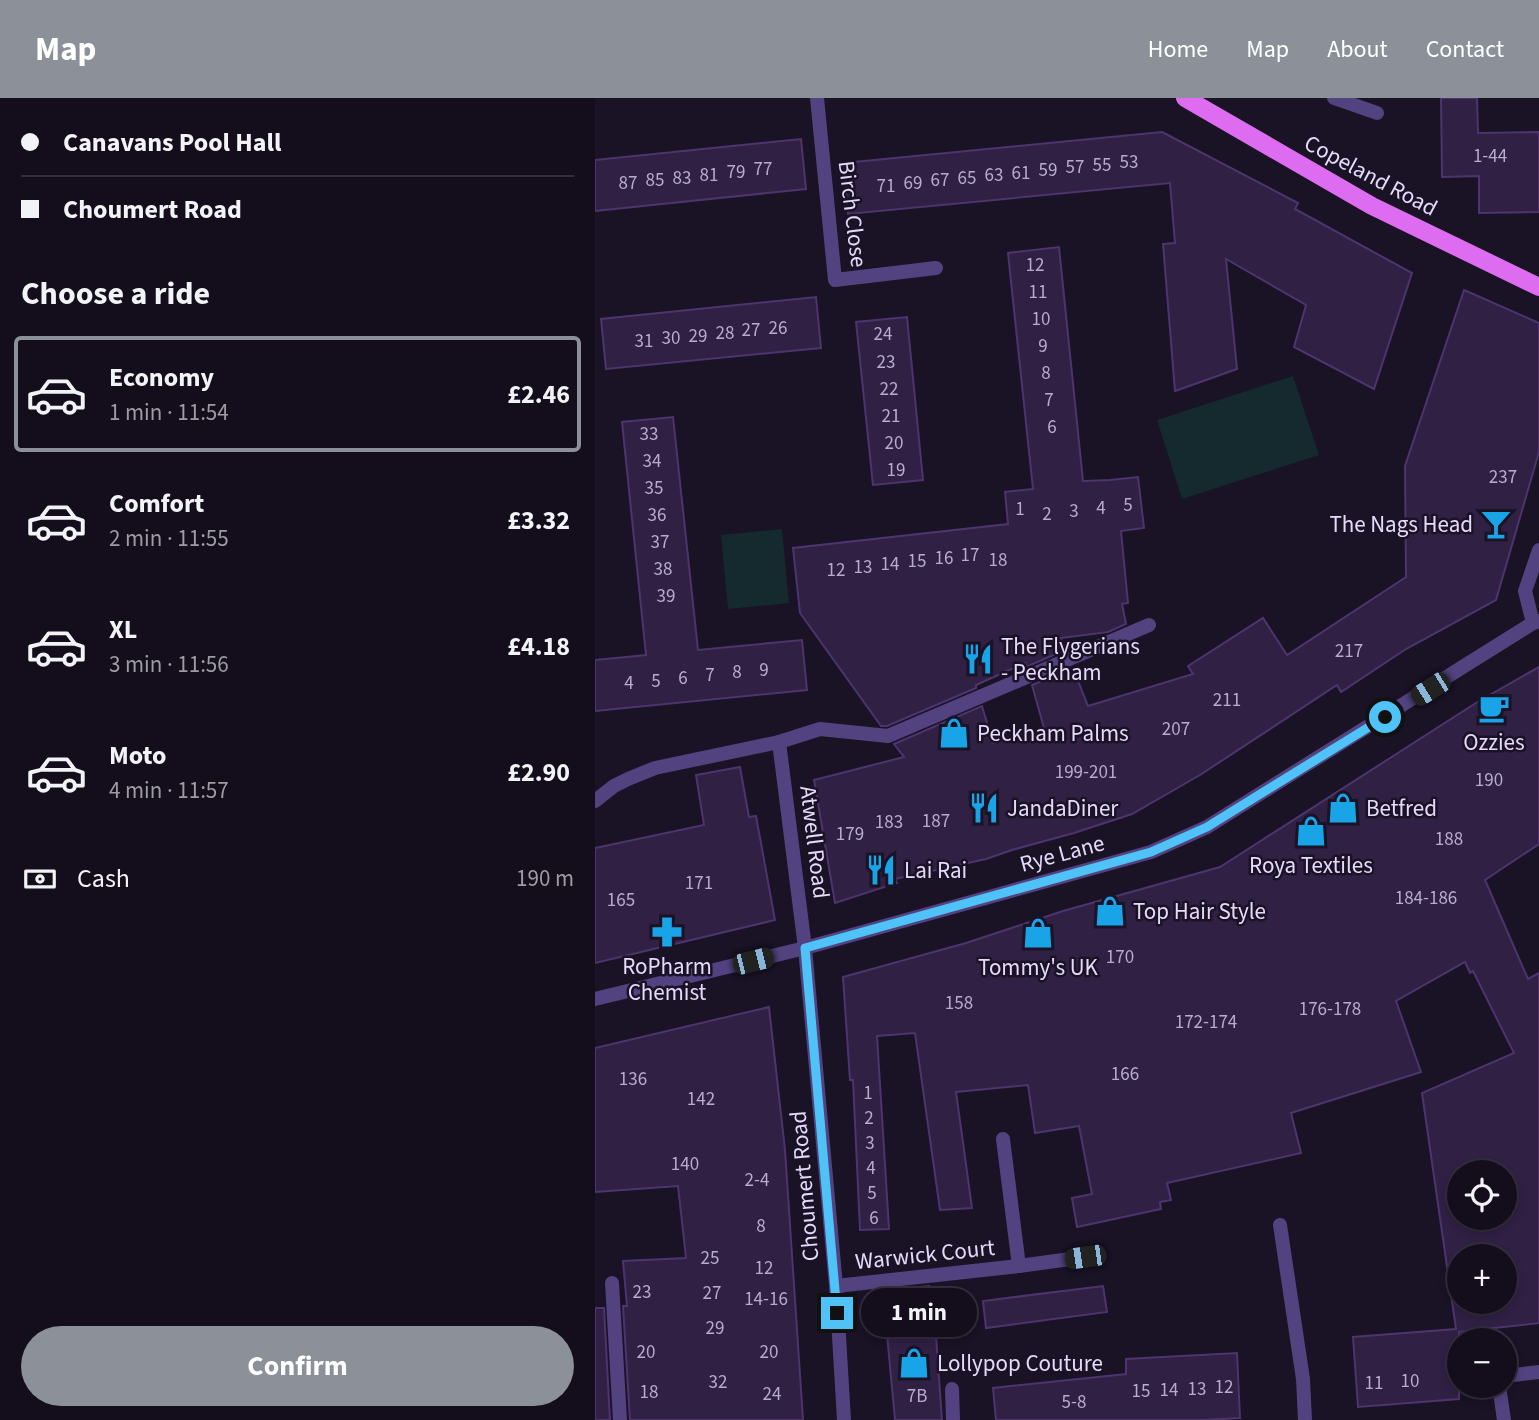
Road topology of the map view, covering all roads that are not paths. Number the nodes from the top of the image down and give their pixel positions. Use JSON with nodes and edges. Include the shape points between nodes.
{"nodes":[{"id":1,"x":817,"y":98,"type":"edge"},
{"id":2,"x":1185,"y":98,"type":"edge"},
{"id":3,"x":1334,"y":98,"type":"edge"},
{"id":4,"x":1377,"y":113,"type":"dead end"},
{"id":5,"x":936,"y":268,"type":"dead end"},
{"id":6,"x":1539,"y":287,"type":"edge"},
{"id":7,"x":1539,"y":550,"type":"edge"},
{"id":8,"x":1536,"y":622,"type":"edge"},
{"id":9,"x":1149,"y":625,"type":"dead end"},
{"id":10,"x":779,"y":742,"type":"junction"},
{"id":11,"x":595,"y":801,"type":"edge"},
{"id":12,"x":805,"y":948,"type":"junction"},
{"id":13,"x":595,"y":999,"type":"edge"},
{"id":14,"x":1003,"y":1139,"type":"dead end"},
{"id":15,"x":1280,"y":1225,"type":"dead end"},
{"id":16,"x":1085,"y":1257,"type":"dead end"},
{"id":17,"x":1019,"y":1266,"type":"junction"},
{"id":18,"x":612,"y":1283,"type":"dead end"},
{"id":19,"x":835,"y":1286,"type":"junction"},
{"id":20,"x":1539,"y":1372,"type":"edge"},
{"id":21,"x":1517,"y":1375,"type":"edge"},
{"id":22,"x":952,"y":1389,"type":"dead end"},
{"id":23,"x":1501,"y":1398,"type":"edge"},
{"id":24,"x":620,"y":1420,"type":"edge"},
{"id":25,"x":844,"y":1420,"type":"edge"},
{"id":26,"x":953,"y":1420,"type":"edge"},
{"id":27,"x":1305,"y":1420,"type":"edge"},
{"id":28,"x":1504,"y":1420,"type":"edge"}],
"edges":[{"from":1,"to":5,"type":"street","name":"Birch Close","via":[[835,280]]},
{"from":2,"to":6,"type":"main road","name":"Copeland Road","via":[[1372,206]]},
{"from":3,"to":4,"type":"street"},
{"from":7,"to":8,"type":"street","name":"Rye Lane","via":[[1525,591]]},
{"from":8,"to":12,"type":"street","name":"Rye Lane","via":[[1207,827],[1151,852]]},
{"from":9,"to":10,"type":"street","via":[[888,736],[820,729]]},
{"from":10,"to":11,"type":"street","via":[[655,768],[614,786]]},
{"from":10,"to":12,"type":"street","name":"Atwell Road"},
{"from":12,"to":13,"type":"street","name":"Rye Lane"},
{"from":12,"to":19,"type":"street","name":"Choumert Road"},
{"from":14,"to":17,"type":"street","name":"Warwick Court"},
{"from":15,"to":27,"type":"street"},
{"from":16,"to":17,"type":"street","name":"Warwick Court"},
{"from":17,"to":19,"type":"street","name":"Warwick Court"},
{"from":18,"to":24,"type":"street"},
{"from":19,"to":25,"type":"street","name":"Choumert Road"},
{"from":20,"to":21,"type":"street"},
{"from":22,"to":26,"type":"street"},
{"from":23,"to":28,"type":"street"}]}
